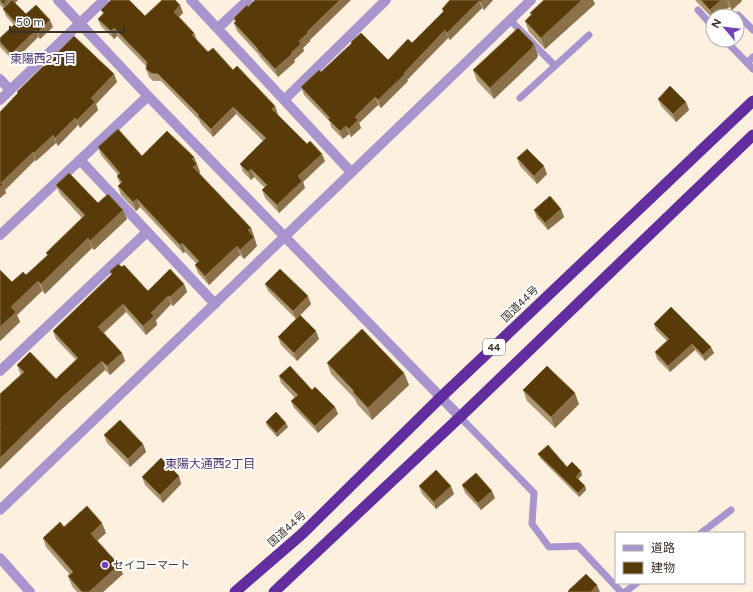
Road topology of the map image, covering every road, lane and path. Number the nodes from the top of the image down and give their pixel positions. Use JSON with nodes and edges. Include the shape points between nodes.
{"nodes":[{"id":1,"x":58,"y":0,"type":"edge"},
{"id":2,"x":104,"y":0,"type":"edge"},
{"id":3,"x":191,"y":0,"type":"edge"},
{"id":4,"x":248,"y":0,"type":"edge"},
{"id":5,"x":386,"y":0,"type":"edge"},
{"id":6,"x":531,"y":0,"type":"edge"},
{"id":7,"x":698,"y":10,"type":"dead end"},
{"id":8,"x":705,"y":18,"type":"edge"},
{"id":9,"x":510,"y":20,"type":"junction"},
{"id":10,"x":745,"y":22,"type":"edge"},
{"id":11,"x":80,"y":23,"type":"junction"},
{"id":12,"x":218,"y":28,"type":"junction"},
{"id":13,"x":753,"y":30,"type":"edge"},
{"id":14,"x":589,"y":34,"type":"dead end"},
{"id":15,"x":732,"y":48,"type":"edge"},
{"id":16,"x":753,"y":57,"type":"edge"},
{"id":17,"x":746,"y":63,"type":"junction"},
{"id":18,"x":555,"y":66,"type":"junction"},
{"id":19,"x":753,"y":69,"type":"edge"},
{"id":20,"x":0,"y":80,"type":"edge"},
{"id":21,"x":10,"y":90,"type":"junction"},
{"id":22,"x":148,"y":96,"type":"junction"},
{"id":23,"x":520,"y":98,"type":"dead end"},
{"id":24,"x":0,"y":100,"type":"edge"},
{"id":25,"x":284,"y":100,"type":"junction"},
{"id":26,"x":753,"y":101,"type":"edge"},
{"id":27,"x":753,"y":135,"type":"edge"},
{"id":28,"x":80,"y":160,"type":"junction"},
{"id":29,"x":352,"y":172,"type":"junction"},
{"id":30,"x":147,"y":232,"type":"junction"},
{"id":31,"x":0,"y":235,"type":"edge"},
{"id":32,"x":284,"y":236,"type":"junction"},
{"id":33,"x":215,"y":304,"type":"junction"},
{"id":34,"x":0,"y":371,"type":"edge"},
{"id":35,"x":440,"y":398,"type":"junction"},
{"id":36,"x":460,"y":418,"type":"junction"},
{"id":37,"x":0,"y":510,"type":"edge"},
{"id":38,"x":731,"y":510,"type":"dead end"},
{"id":39,"x":702,"y":532,"type":"edge"},
{"id":40,"x":0,"y":558,"type":"edge"},
{"id":41,"x":635,"y":584,"type":"edge"},
{"id":42,"x":30,"y":592,"type":"edge"},
{"id":43,"x":235,"y":592,"type":"edge"},
{"id":44,"x":274,"y":592,"type":"edge"},
{"id":45,"x":621,"y":592,"type":"edge"},
{"id":46,"x":625,"y":592,"type":"edge"}],
"edges":[{"from":1,"to":11,"type":"street"},
{"from":2,"to":11,"type":"street"},
{"from":3,"to":12,"type":"street"},
{"from":4,"to":12,"type":"street"},
{"from":5,"to":25,"type":"street"},
{"from":6,"to":9,"type":"street"},
{"from":7,"to":8,"type":"lane"},
{"from":9,"to":18,"type":"lane"},
{"from":9,"to":29,"type":"street"},
{"from":10,"to":13,"type":"lane"},
{"from":11,"to":21,"type":"street"},
{"from":11,"to":22,"type":"street"},
{"from":12,"to":25,"type":"street"},
{"from":14,"to":18,"type":"lane"},
{"from":15,"to":17,"type":"lane"},
{"from":16,"to":17,"type":"lane"},
{"from":17,"to":19,"type":"lane"},
{"from":18,"to":23,"type":"lane"},
{"from":20,"to":21,"type":"street"},
{"from":21,"to":24,"type":"street"},
{"from":22,"to":28,"type":"street"},
{"from":22,"to":32,"type":"street"},
{"from":25,"to":29,"type":"street"},
{"from":26,"to":35,"type":"highway","name":"国道44号","number":"44"},
{"from":27,"to":36,"type":"highway","number":"44"},
{"from":28,"to":30,"type":"street"},
{"from":28,"to":31,"type":"street"},
{"from":29,"to":32,"type":"street"},
{"from":30,"to":33,"type":"street"},
{"from":30,"to":34,"type":"street"},
{"from":32,"to":33,"type":"street"},
{"from":32,"to":35,"type":"street"},
{"from":33,"to":37,"type":"street"},
{"from":35,"to":36,"type":"street"},
{"from":35,"to":43,"type":"highway","name":"国道44号","number":"44","via":[[302,534]]},
{"from":36,"to":44,"type":"highway","number":"44"},
{"from":36,"to":45,"type":"lane","via":[[534,493],[532,524],[549,547],[578,546]]},
{"from":38,"to":39,"type":"lane"},
{"from":40,"to":42,"type":"street"},
{"from":41,"to":46,"type":"lane"}]}
